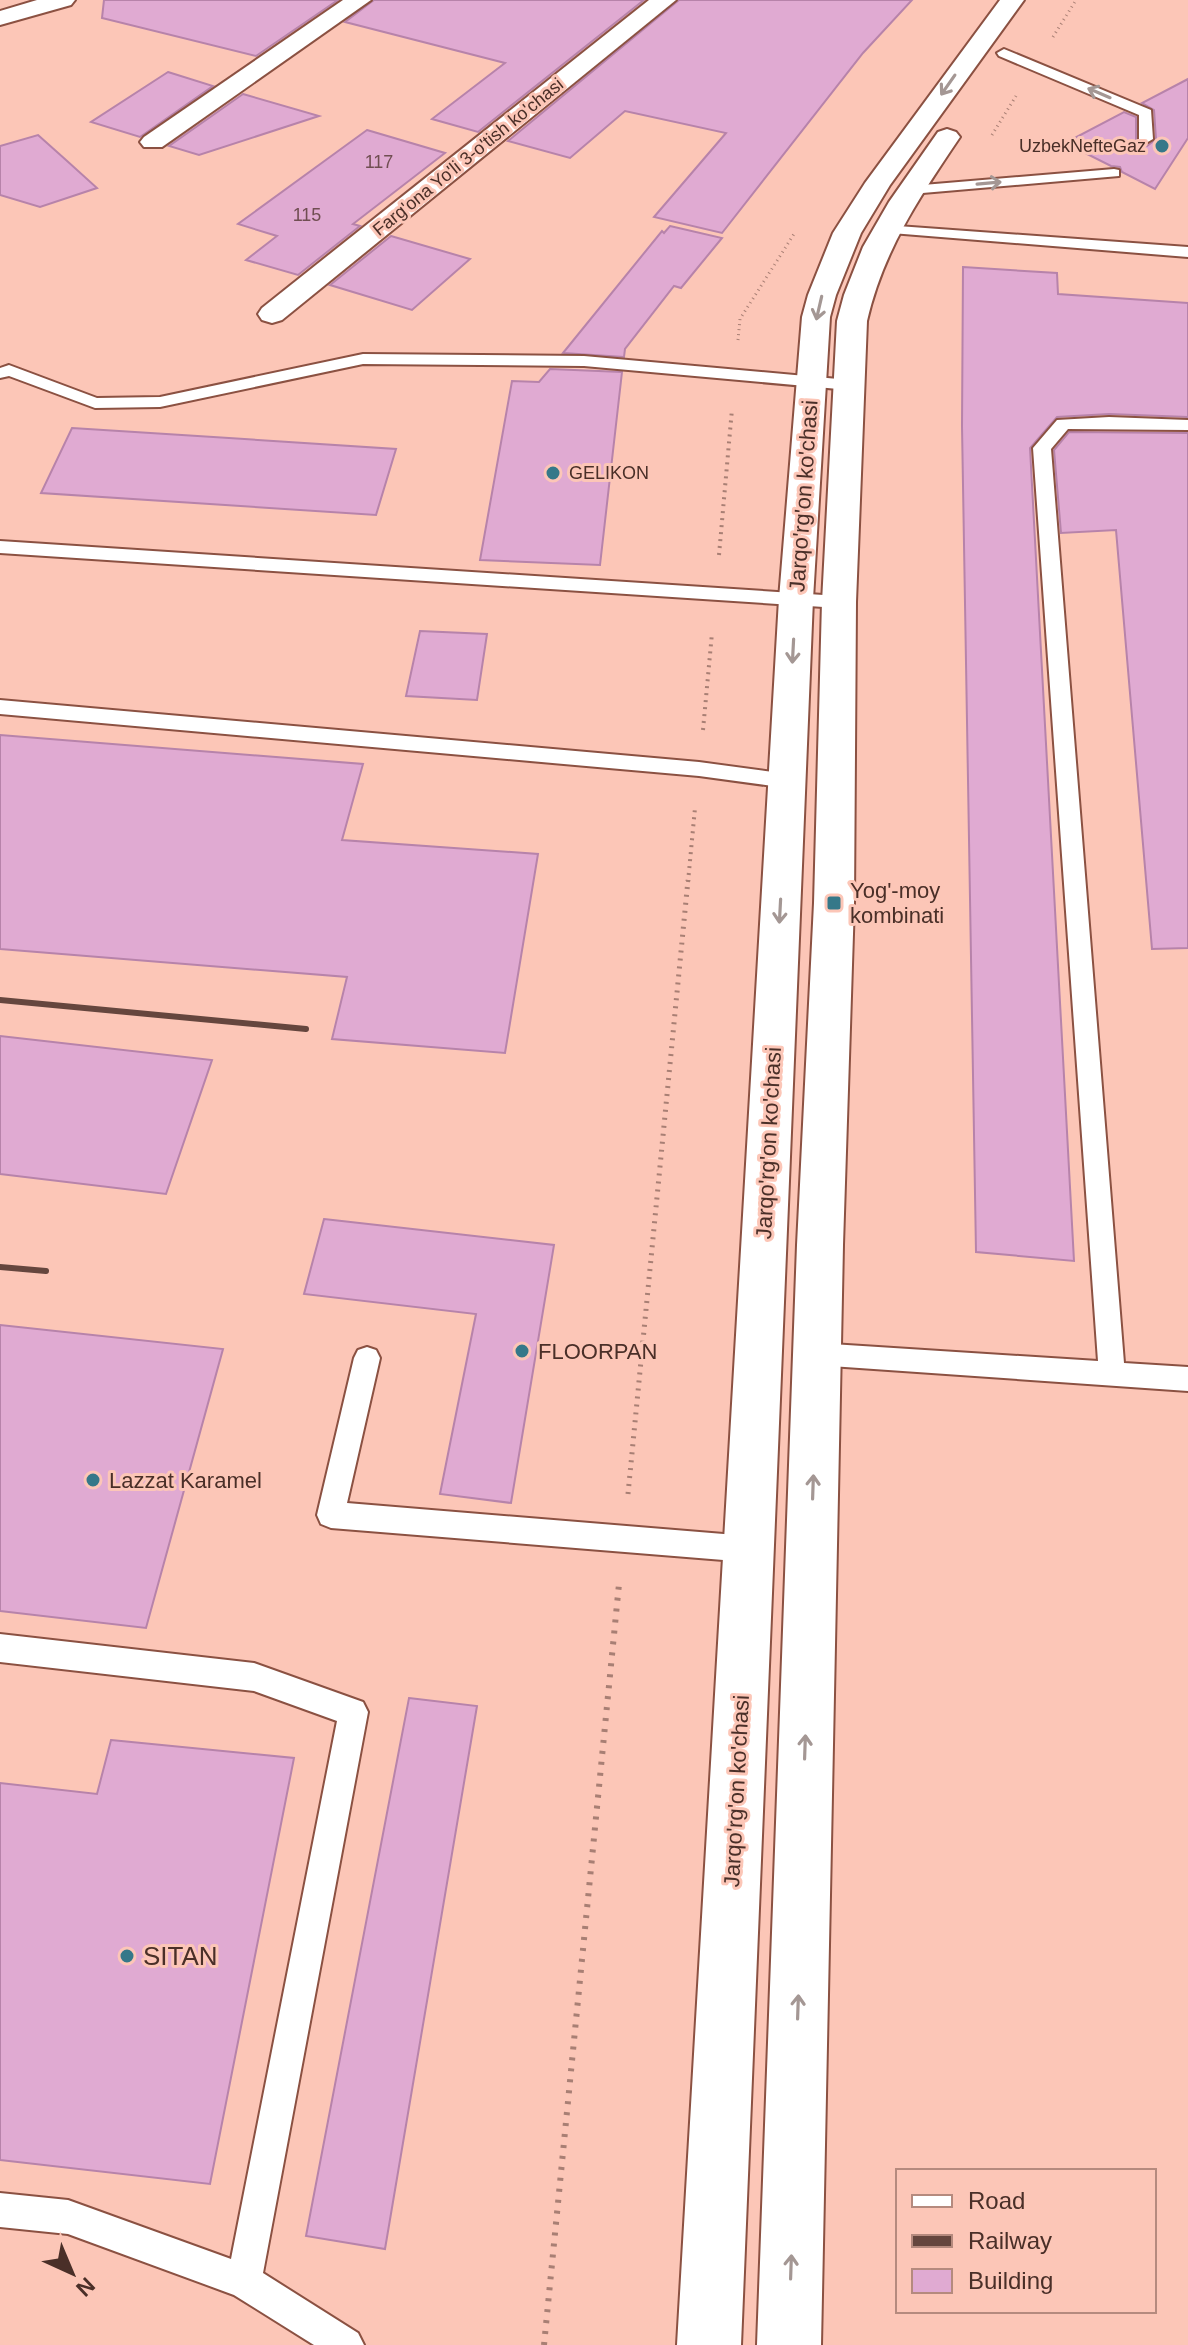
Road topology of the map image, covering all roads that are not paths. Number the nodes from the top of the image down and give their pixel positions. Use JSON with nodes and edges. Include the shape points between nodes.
{"nodes":[{"id":1,"x":63,"y":0,"type":"edge"},
{"id":2,"x":359,"y":0,"type":"edge"},
{"id":3,"x":664,"y":0,"type":"edge"},
{"id":4,"x":1012,"y":0,"type":"edge"},
{"id":5,"x":1045,"y":0,"type":"edge"},
{"id":6,"x":0,"y":18,"type":"edge"},
{"id":7,"x":1004,"y":53,"type":"junction"},
{"id":8,"x":1146,"y":139,"type":"dead end"},
{"id":9,"x":153,"y":142,"type":"dead end"},
{"id":10,"x":1114,"y":173,"type":"dead end"},
{"id":11,"x":911,"y":190,"type":"junction"},
{"id":12,"x":884,"y":229,"type":"junction"},
{"id":13,"x":1188,"y":252,"type":"edge"},
{"id":14,"x":272,"y":314,"type":"dead end"},
{"id":15,"x":0,"y":373,"type":"edge"},
{"id":16,"x":830,"y":383,"type":"junction"},
{"id":17,"x":1188,"y":425,"type":"edge"},
{"id":18,"x":0,"y":547,"type":"edge"},
{"id":19,"x":796,"y":599,"type":"junction"},
{"id":20,"x":839,"y":602,"type":"junction"},
{"id":21,"x":0,"y":707,"type":"edge"},
{"id":22,"x":787,"y":781,"type":"junction"},
{"id":23,"x":816,"y":1354,"type":"junction"},
{"id":24,"x":367,"y":1358,"type":"dead end"},
{"id":25,"x":1112,"y":1374,"type":"junction"},
{"id":26,"x":1188,"y":1379,"type":"edge"},
{"id":27,"x":748,"y":1549,"type":"junction"},
{"id":28,"x":0,"y":1648,"type":"edge"},
{"id":29,"x":0,"y":2210,"type":"edge"},
{"id":30,"x":244,"y":2281,"type":"junction"},
{"id":31,"x":346,"y":2345,"type":"edge"},
{"id":32,"x":709,"y":2345,"type":"edge"},
{"id":33,"x":789,"y":2345,"type":"edge"}],
"edges":[{"from":1,"to":6,"type":"main road"},
{"from":2,"to":9,"type":"main road"},
{"from":3,"to":14,"type":"main road","name":"Farg'ona Yo'li 3-o'tish ko'chasi"},
{"from":4,"to":16,"type":"main road","name":"Jarqo'rg'on ko'chasi","one_way":true,"via":[[847,233],[816,317]]},
{"from":5,"to":7,"type":"main road","name":"Jarqo'rg'on ko'chasi"},
{"from":8,"to":7,"type":"lane","one_way":true,"via":[[1146,113]]},
{"from":7,"to":11,"type":"main road","name":"Jarqo'rg'on ko'chasi"},
{"from":11,"to":10,"type":"lane","one_way":true},
{"from":11,"to":12,"type":"main road","name":"Jarqo'rg'on ko'chasi"},
{"from":12,"to":13,"type":"lane"},
{"from":12,"to":16,"type":"main road","name":"Jarqo'rg'on ko'chasi"},
{"from":15,"to":16,"type":"lane","via":[[9,370],[95,403],[160,402],[363,359],[584,361]]},
{"from":16,"to":19,"type":"main road","name":"Jarqo'rg'on ko'chasi"},
{"from":16,"to":20,"type":"main road","name":"Jarqo'rg'on ko'chasi"},
{"from":17,"to":25,"type":"lane","via":[[1063,424],[1042,448]]},
{"from":18,"to":19,"type":"lane"},
{"from":19,"to":20,"type":"lane"},
{"from":19,"to":22,"type":"main road","name":"Jarqo'rg'on ko'chasi","one_way":true},
{"from":20,"to":23,"type":"main road","name":"Jarqo'rg'on ko'chasi","via":[[834,903]]},
{"from":21,"to":22,"type":"lane"},
{"from":22,"to":27,"type":"main road","name":"Jarqo'rg'on ko'chasi","one_way":true},
{"from":23,"to":25,"type":"lane"},
{"from":33,"to":23,"type":"main road","name":"Jarqo'rg'on ko'chasi","one_way":true},
{"from":24,"to":27,"type":"lane","via":[[331,1515]]},
{"from":25,"to":26,"type":"lane"},
{"from":27,"to":32,"type":"main road","name":"Jarqo'rg'on ko'chasi"},
{"from":28,"to":30,"type":"lane","via":[[254,1677],[353,1712]]},
{"from":29,"to":30,"type":"lane","via":[[68,2217]]},
{"from":30,"to":31,"type":"lane"}]}
